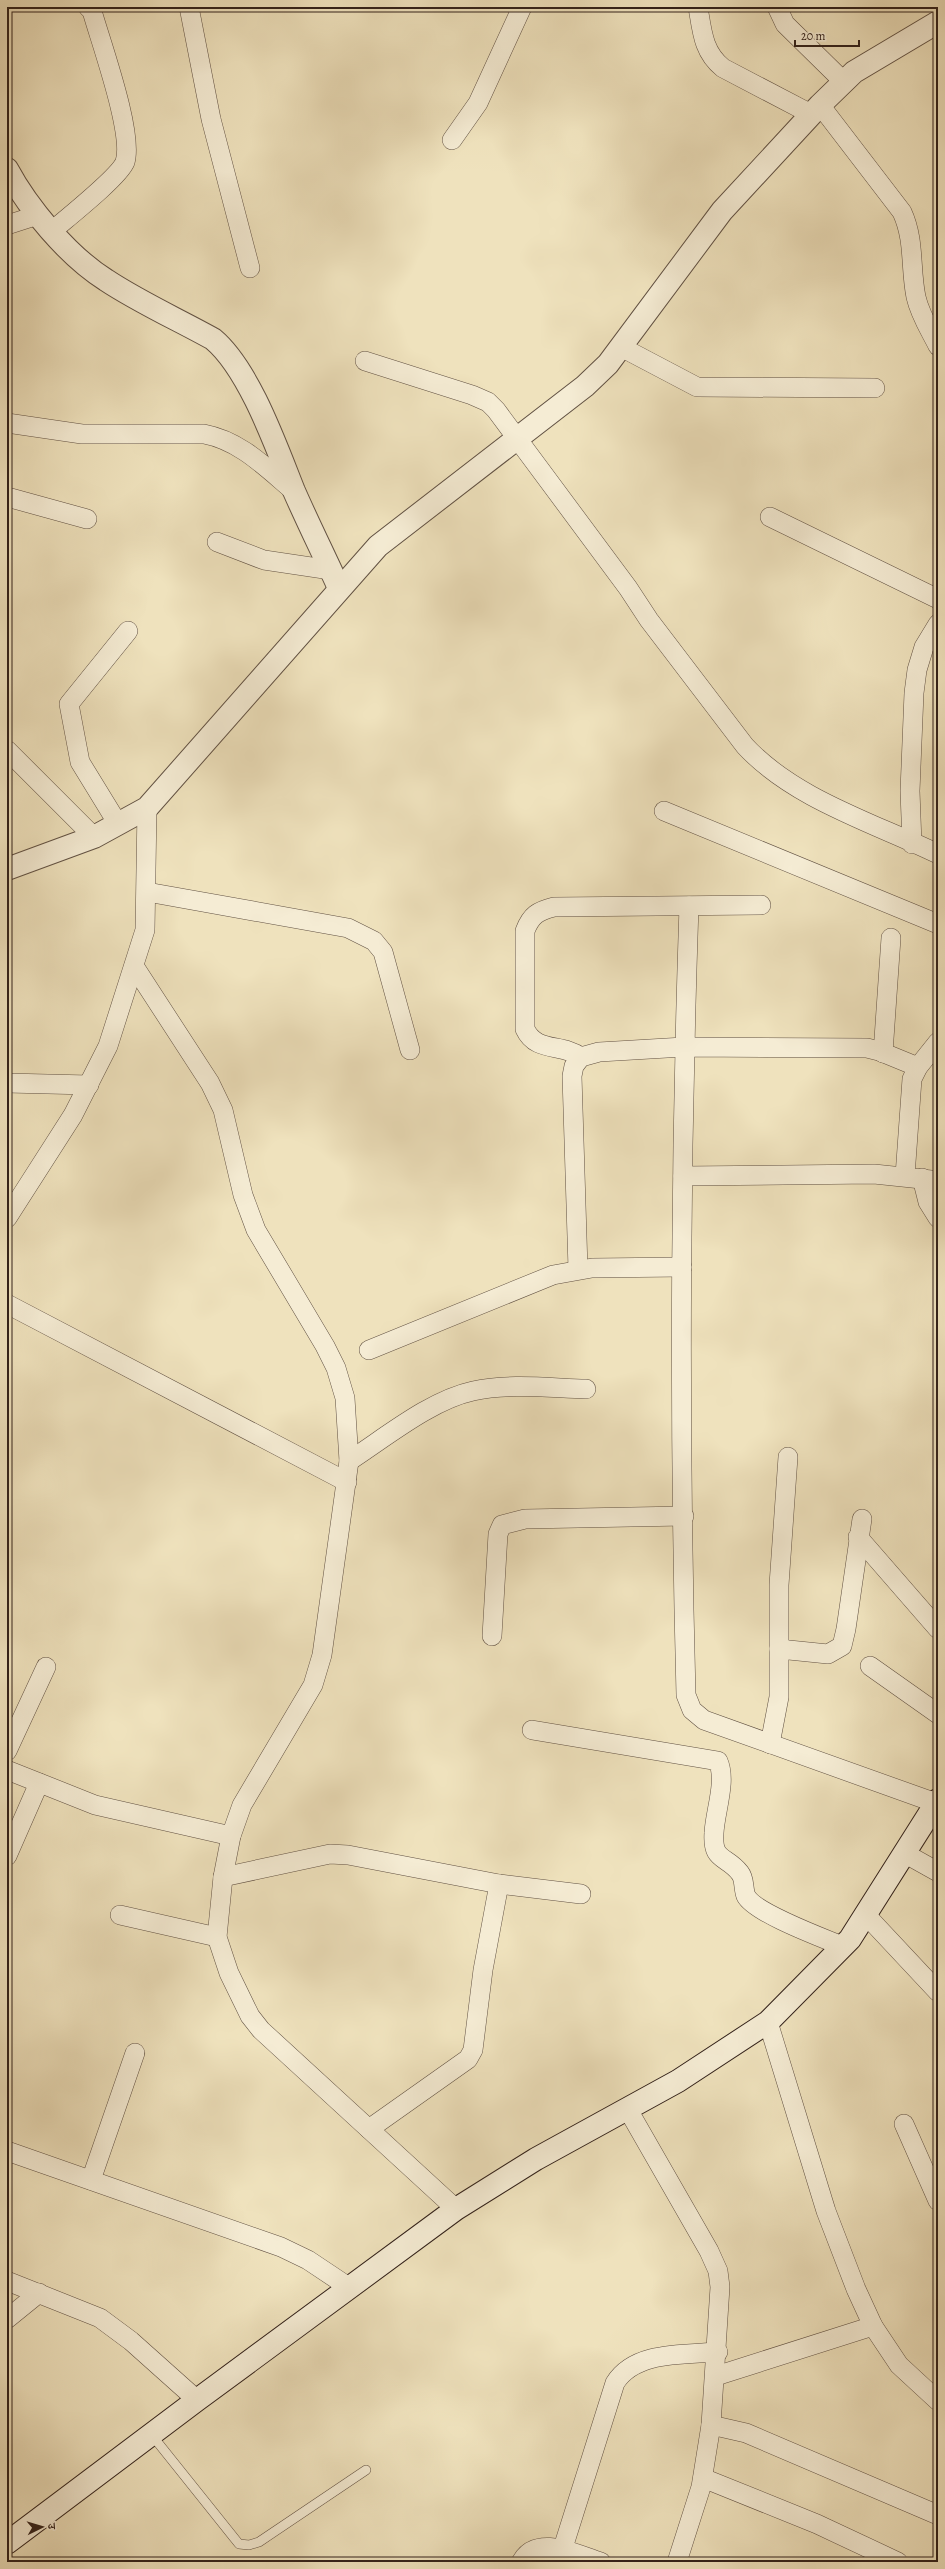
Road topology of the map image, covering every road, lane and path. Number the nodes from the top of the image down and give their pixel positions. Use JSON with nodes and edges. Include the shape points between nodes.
{"nodes":[{"id":1,"x":88,"y":7,"type":"edge"},
{"id":2,"x":189,"y":7,"type":"edge"},
{"id":3,"x":522,"y":7,"type":"edge"},
{"id":4,"x":698,"y":7,"type":"edge"},
{"id":5,"x":777,"y":7,"type":"edge"},
{"id":6,"x":938,"y":22,"type":"edge"},
{"id":7,"x":844,"y":82,"type":"junction"},
{"id":8,"x":815,"y":110,"type":"junction"},
{"id":9,"x":452,"y":140,"type":"dead end"},
{"id":10,"x":7,"y":169,"type":"edge"},
{"id":11,"x":38,"y":215,"type":"junction"},
{"id":12,"x":7,"y":225,"type":"edge"},
{"id":13,"x":52,"y":231,"type":"junction"},
{"id":14,"x":250,"y":268,"type":"dead end"},
{"id":15,"x":938,"y":346,"type":"edge"},
{"id":16,"x":621,"y":347,"type":"junction"},
{"id":17,"x":365,"y":362,"type":"dead end"},
{"id":18,"x":875,"y":388,"type":"dead end"},
{"id":19,"x":7,"y":423,"type":"edge"},
{"id":20,"x":517,"y":436,"type":"junction"},
{"id":21,"x":295,"y":492,"type":"junction"},
{"id":22,"x":7,"y":497,"type":"edge"},
{"id":23,"x":770,"y":517,"type":"dead end"},
{"id":24,"x":87,"y":519,"type":"dead end"},
{"id":25,"x":217,"y":542,"type":"dead end"},
{"id":26,"x":335,"y":579,"type":"junction"},
{"id":27,"x":938,"y":599,"type":"edge"},
{"id":28,"x":938,"y":624,"type":"edge"},
{"id":29,"x":128,"y":631,"type":"dead end"},
{"id":30,"x":7,"y":750,"type":"edge"},
{"id":31,"x":148,"y":808,"type":"junction"},
{"id":32,"x":664,"y":811,"type":"dead end"},
{"id":33,"x":118,"y":824,"type":"junction"},
{"id":34,"x":94,"y":837,"type":"junction"},
{"id":35,"x":912,"y":844,"type":"junction"},
{"id":36,"x":938,"y":854,"type":"edge"},
{"id":37,"x":7,"y":869,"type":"edge"},
{"id":38,"x":147,"y":892,"type":"junction"},
{"id":39,"x":762,"y":905,"type":"dead end"},
{"id":40,"x":689,"y":906,"type":"junction"},
{"id":41,"x":938,"y":924,"type":"edge"},
{"id":42,"x":891,"y":938,"type":"dead end"},
{"id":43,"x":134,"y":966,"type":"junction"},
{"id":44,"x":938,"y":1042,"type":"edge"},
{"id":45,"x":684,"y":1047,"type":"junction"},
{"id":46,"x":410,"y":1050,"type":"dead end"},
{"id":47,"x":883,"y":1053,"type":"junction"},
{"id":48,"x":581,"y":1057,"type":"junction"},
{"id":49,"x":918,"y":1067,"type":"junction"},
{"id":50,"x":7,"y":1083,"type":"edge"},
{"id":51,"x":89,"y":1085,"type":"junction"},
{"id":52,"x":683,"y":1176,"type":"junction"},
{"id":53,"x":922,"y":1179,"type":"edge"},
{"id":54,"x":7,"y":1218,"type":"edge"},
{"id":55,"x":938,"y":1218,"type":"edge"},
{"id":56,"x":682,"y":1267,"type":"junction"},
{"id":57,"x":578,"y":1270,"type":"junction"},
{"id":58,"x":7,"y":1304,"type":"edge"},
{"id":59,"x":369,"y":1350,"type":"dead end"},
{"id":60,"x":586,"y":1389,"type":"dead end"},
{"id":61,"x":788,"y":1457,"type":"dead end"},
{"id":62,"x":349,"y":1461,"type":"junction"},
{"id":63,"x":346,"y":1482,"type":"junction"},
{"id":64,"x":684,"y":1516,"type":"junction"},
{"id":65,"x":862,"y":1519,"type":"dead end"},
{"id":66,"x":858,"y":1537,"type":"junction"},
{"id":67,"x":938,"y":1628,"type":"edge"},
{"id":68,"x":492,"y":1636,"type":"dead end"},
{"id":69,"x":779,"y":1650,"type":"junction"},
{"id":70,"x":870,"y":1666,"type":"dead end"},
{"id":71,"x":46,"y":1667,"type":"dead end"},
{"id":72,"x":938,"y":1714,"type":"edge"},
{"id":73,"x":532,"y":1730,"type":"dead end"},
{"id":74,"x":770,"y":1744,"type":"junction"},
{"id":75,"x":7,"y":1751,"type":"edge"},
{"id":76,"x":7,"y":1770,"type":"edge"},
{"id":77,"x":39,"y":1783,"type":"junction"},
{"id":78,"x":937,"y":1801,"type":"edge"},
{"id":79,"x":231,"y":1836,"type":"junction"},
{"id":80,"x":904,"y":1853,"type":"junction"},
{"id":81,"x":7,"y":1856,"type":"edge"},
{"id":82,"x":938,"y":1872,"type":"edge"},
{"id":83,"x":223,"y":1877,"type":"junction"},
{"id":84,"x":499,"y":1884,"type":"junction"},
{"id":85,"x":581,"y":1894,"type":"dead end"},
{"id":86,"x":865,"y":1914,"type":"junction"},
{"id":87,"x":120,"y":1915,"type":"dead end"},
{"id":88,"x":217,"y":1937,"type":"junction"},
{"id":89,"x":842,"y":1946,"type":"junction"},
{"id":90,"x":938,"y":1992,"type":"edge"},
{"id":91,"x":768,"y":2022,"type":"junction"},
{"id":92,"x":136,"y":2053,"type":"dead end"},
{"id":93,"x":627,"y":2108,"type":"junction"},
{"id":94,"x":904,"y":2124,"type":"dead end"},
{"id":95,"x":369,"y":2129,"type":"junction"},
{"id":96,"x":7,"y":2151,"type":"edge"},
{"id":97,"x":91,"y":2180,"type":"junction"},
{"id":98,"x":938,"y":2201,"type":"edge"},
{"id":99,"x":456,"y":2209,"type":"junction"},
{"id":100,"x":7,"y":2281,"type":"edge"},
{"id":101,"x":350,"y":2288,"type":"junction"},
{"id":102,"x":39,"y":2293,"type":"junction"},
{"id":103,"x":7,"y":2319,"type":"edge"},
{"id":104,"x":873,"y":2326,"type":"junction"},
{"id":105,"x":718,"y":2352,"type":"junction"},
{"id":106,"x":716,"y":2376,"type":"junction"},
{"id":107,"x":197,"y":2400,"type":"junction"},
{"id":108,"x":938,"y":2401,"type":"edge"},
{"id":109,"x":711,"y":2425,"type":"junction"},
{"id":110,"x":152,"y":2434,"type":"junction"},
{"id":111,"x":366,"y":2470,"type":"dead end"},
{"id":112,"x":703,"y":2478,"type":"junction"},
{"id":113,"x":938,"y":2515,"type":"edge"},
{"id":114,"x":7,"y":2543,"type":"edge"},
{"id":115,"x":562,"y":2551,"type":"junction"},
{"id":116,"x":521,"y":2562,"type":"edge"},
{"id":117,"x":601,"y":2562,"type":"edge"},
{"id":118,"x":678,"y":2562,"type":"edge"},
{"id":119,"x":898,"y":2562,"type":"edge"}],
"edges":[{"from":1,"to":13,"type":"street","via":[[92,11],[127,133],[125,163],[114,176]]},
{"from":2,"to":14,"type":"street","via":[[211,119]]},
{"from":3,"to":9,"type":"street","via":[[482,97]]},
{"from":4,"to":8,"type":"street","via":[[704,40],[712,59],[723,68]]},
{"from":5,"to":7,"type":"street","via":[[786,24]]},
{"from":6,"to":7,"type":"street","via":[[854,72]]},
{"from":7,"to":8,"type":"street"},
{"from":8,"to":15,"type":"street","via":[[902,212],[909,226],[913,246],[916,297],[922,316]]},
{"from":8,"to":16,"type":"street","via":[[722,211]]},
{"from":10,"to":11,"type":"street"},
{"from":11,"to":12,"type":"street"},
{"from":11,"to":13,"type":"street"},
{"from":13,"to":21,"type":"street","via":[[105,280],[213,339],[226,350],[275,442]]},
{"from":16,"to":18,"type":"street","via":[[697,387]]},
{"from":16,"to":20,"type":"street","via":[[585,386]]},
{"from":17,"to":20,"type":"street","via":[[488,402]]},
{"from":19,"to":21,"type":"street","via":[[82,434],[204,434],[221,437],[237,444]]},
{"from":20,"to":26,"type":"street"},
{"from":20,"to":35,"type":"street","via":[[649,620],[745,746],[761,763],[792,784]]},
{"from":21,"to":26,"type":"street"},
{"from":22,"to":24,"type":"street"},
{"from":23,"to":27,"type":"street"},
{"from":25,"to":26,"type":"street","via":[[264,560]]},
{"from":26,"to":31,"type":"street"},
{"from":28,"to":35,"type":"street","via":[[924,647],[914,693],[910,791]]},
{"from":29,"to":33,"type":"street","via":[[69,704],[80,762]]},
{"from":30,"to":34,"type":"street"},
{"from":31,"to":33,"type":"street"},
{"from":31,"to":38,"type":"street"},
{"from":32,"to":41,"type":"street"},
{"from":33,"to":34,"type":"street"},
{"from":34,"to":37,"type":"street"},
{"from":35,"to":36,"type":"street"},
{"from":38,"to":43,"type":"street","via":[[145,930]]},
{"from":38,"to":46,"type":"street","via":[[348,928],[362,933],[374,941],[383,952]]},
{"from":39,"to":40,"type":"street"},
{"from":40,"to":45,"type":"street"},
{"from":40,"to":48,"type":"street","via":[[554,907],[541,910],[530,917],[525,931],[525,1029],[529,1038],[536,1043],[573,1051]]},
{"from":42,"to":47,"type":"street"},
{"from":43,"to":51,"type":"street","via":[[108,1046]]},
{"from":43,"to":62,"type":"street","via":[[210,1083],[223,1110],[242,1194],[256,1230],[336,1368],[345,1398]]},
{"from":44,"to":49,"type":"street"},
{"from":45,"to":47,"type":"street","via":[[867,1048]]},
{"from":45,"to":48,"type":"street","via":[[599,1052]]},
{"from":45,"to":52,"type":"street"},
{"from":47,"to":49,"type":"street"},
{"from":48,"to":57,"type":"street","via":[[574,1066],[572,1076]]},
{"from":49,"to":53,"type":"street","via":[[912,1079]]},
{"from":50,"to":51,"type":"street"},
{"from":51,"to":54,"type":"street","via":[[73,1115]]},
{"from":52,"to":53,"type":"street","via":[[874,1174]]},
{"from":52,"to":56,"type":"street"},
{"from":53,"to":55,"type":"street","via":[[928,1202]]},
{"from":56,"to":57,"type":"street"},
{"from":56,"to":64,"type":"street"},
{"from":57,"to":59,"type":"street","via":[[553,1275]]},
{"from":58,"to":63,"type":"street"},
{"from":60,"to":62,"type":"street","via":[[493,1388],[473,1391],[436,1405]]},
{"from":61,"to":69,"type":"street","via":[[778,1585]]},
{"from":62,"to":63,"type":"street"},
{"from":63,"to":79,"type":"street","via":[[322,1655],[313,1685],[255,1780],[242,1805]]},
{"from":64,"to":68,"type":"street","via":[[525,1519],[502,1525],[498,1534]]},
{"from":64,"to":74,"type":"street","via":[[686,1695],[692,1710],[704,1720]]},
{"from":65,"to":66,"type":"street"},
{"from":66,"to":67,"type":"street"},
{"from":66,"to":69,"type":"street","via":[[842,1646],[828,1654]]},
{"from":69,"to":74,"type":"street","via":[[779,1697]]},
{"from":70,"to":72,"type":"street"},
{"from":71,"to":75,"type":"street"},
{"from":73,"to":89,"type":"street","via":[[718,1761],[721,1777],[714,1834],[717,1856],[741,1874],[746,1896],[756,1905],[776,1918]]},
{"from":74,"to":78,"type":"street"},
{"from":76,"to":77,"type":"street"},
{"from":77,"to":79,"type":"street","via":[[95,1805]]},
{"from":77,"to":81,"type":"street"},
{"from":78,"to":80,"type":"street"},
{"from":79,"to":83,"type":"street"},
{"from":80,"to":82,"type":"street"},
{"from":80,"to":86,"type":"street"},
{"from":83,"to":84,"type":"street","via":[[330,1854]]},
{"from":83,"to":88,"type":"street"},
{"from":84,"to":85,"type":"street"},
{"from":84,"to":95,"type":"street","via":[[483,1970],[473,2050],[468,2059]]},
{"from":86,"to":89,"type":"street"},
{"from":86,"to":90,"type":"street"},
{"from":87,"to":88,"type":"street"},
{"from":88,"to":95,"type":"street","via":[[229,1973],[250,2016],[261,2030]]},
{"from":89,"to":91,"type":"street"},
{"from":91,"to":93,"type":"street","via":[[678,2081]]},
{"from":91,"to":104,"type":"street","via":[[826,2211]]},
{"from":92,"to":97,"type":"street"},
{"from":93,"to":99,"type":"street","via":[[536,2159]]},
{"from":93,"to":105,"type":"street","via":[[699,2232],[718,2271]]},
{"from":94,"to":98,"type":"street"},
{"from":95,"to":99,"type":"street"},
{"from":96,"to":97,"type":"street"},
{"from":97,"to":101,"type":"street","via":[[282,2246]]},
{"from":99,"to":101,"type":"street"},
{"from":100,"to":102,"type":"street"},
{"from":101,"to":107,"type":"street"},
{"from":102,"to":103,"type":"street"},
{"from":102,"to":107,"type":"street","via":[[100,2318],[131,2341]]},
{"from":104,"to":106,"type":"street"},
{"from":104,"to":108,"type":"street","via":[[899,2365]]},
{"from":105,"to":106,"type":"street"},
{"from":105,"to":115,"type":"street","via":[[650,2359],[621,2372],[615,2383]]},
{"from":106,"to":109,"type":"street"},
{"from":107,"to":110,"type":"street"},
{"from":109,"to":112,"type":"street"},
{"from":109,"to":113,"type":"street","via":[[746,2433]]},
{"from":110,"to":111,"type":"lane","via":[[239,2544],[249,2545],[258,2542]]},
{"from":110,"to":114,"type":"street"},
{"from":112,"to":118,"type":"street"},
{"from":112,"to":119,"type":"street","via":[[817,2524]]},
{"from":115,"to":116,"type":"street","via":[[546,2546],[536,2547],[526,2553]]},
{"from":115,"to":117,"type":"street"}]}
